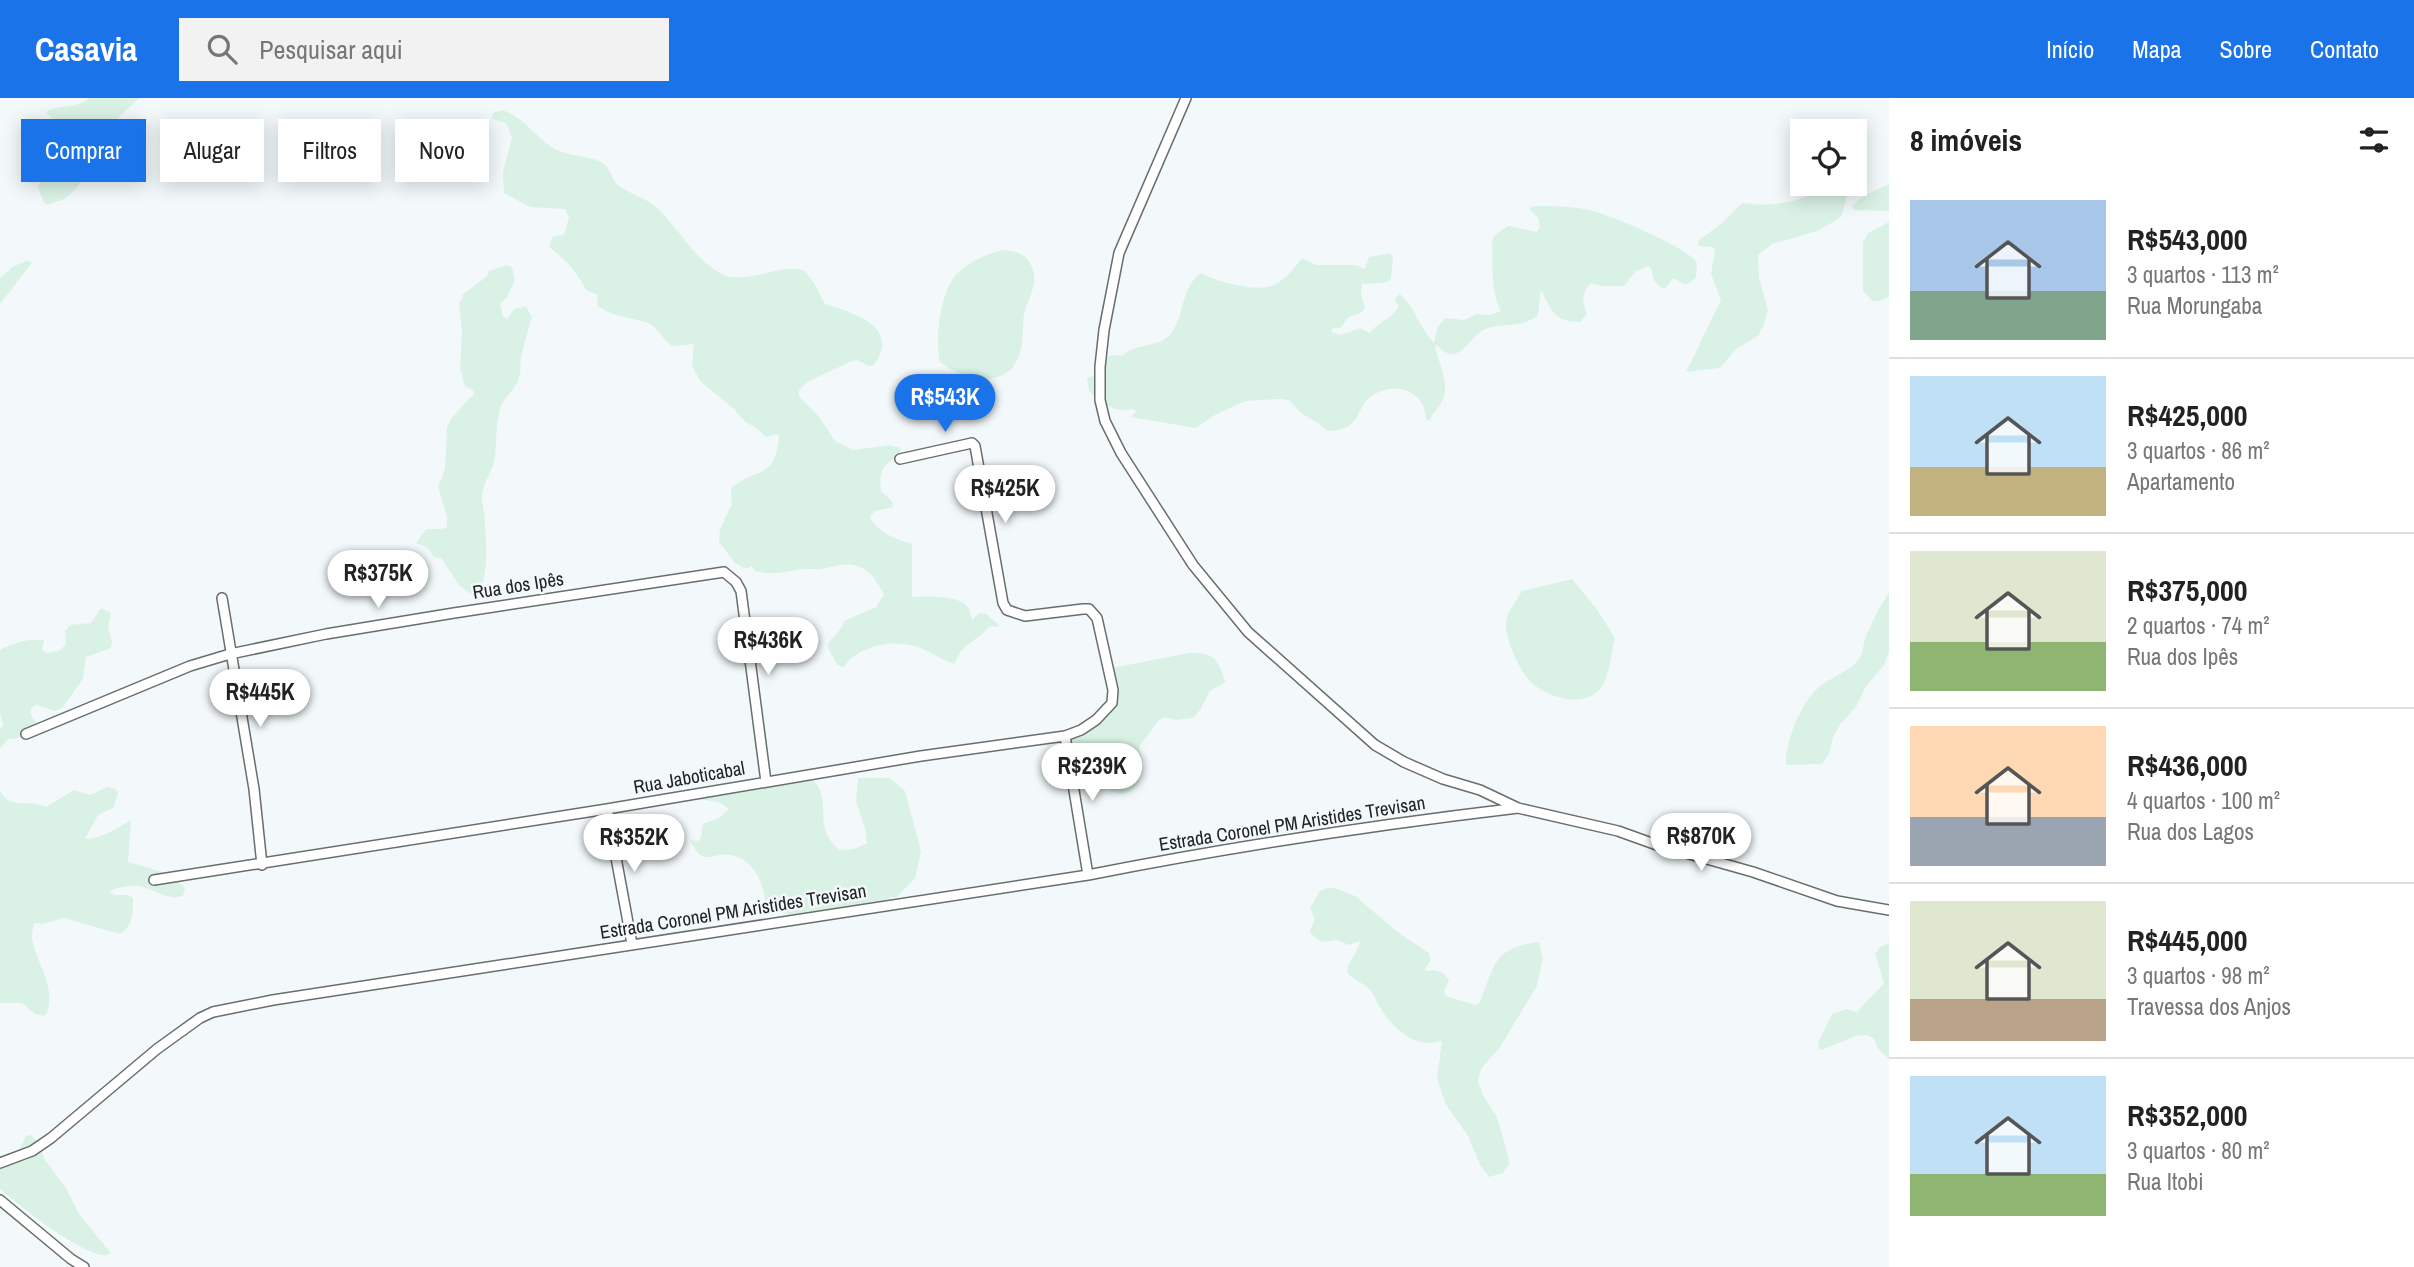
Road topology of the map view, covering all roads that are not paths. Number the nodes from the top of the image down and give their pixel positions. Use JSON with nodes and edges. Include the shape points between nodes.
{"nodes":[{"id":1,"x":1186,"y":98,"type":"edge"},
{"id":2,"x":900,"y":458,"type":"dead end"},
{"id":3,"x":222,"y":598,"type":"dead end"},
{"id":4,"x":230,"y":653,"type":"junction"},
{"id":5,"x":26,"y":734,"type":"dead end"},
{"id":6,"x":1065,"y":736,"type":"junction"},
{"id":7,"x":766,"y":782,"type":"junction"},
{"id":8,"x":1518,"y":808,"type":"junction"},
{"id":9,"x":607,"y":809,"type":"junction"},
{"id":10,"x":262,"y":865,"type":"junction"},
{"id":11,"x":1088,"y":875,"type":"junction"},
{"id":12,"x":154,"y":880,"type":"dead end"},
{"id":13,"x":1889,"y":910,"type":"edge"},
{"id":14,"x":632,"y":944,"type":"junction"},
{"id":15,"x":0,"y":1163,"type":"edge"},
{"id":16,"x":0,"y":1200,"type":"edge"},
{"id":17,"x":84,"y":1267,"type":"edge"}],
"edges":[{"from":1,"to":8,"type":"street","via":[[1119,253],[1100,367],[1105,421],[1193,565],[1257,640],[1375,745],[1404,762]]},
{"from":2,"to":6,"type":"street","name":"Rua Jaboticabal","via":[[972,443],[977,449],[1007,610],[1024,616],[1083,609],[1097,618],[1112,703],[1096,720]]},
{"from":3,"to":4,"type":"street"},
{"from":4,"to":5,"type":"street","name":"Rua dos Ipês"},
{"from":4,"to":7,"type":"street","name":"Rua dos Ipês","via":[[724,572],[736,582],[746,618]]},
{"from":4,"to":10,"type":"street","via":[[251,764]]},
{"from":6,"to":7,"type":"street","name":"Rua Jaboticabal"},
{"from":6,"to":11,"type":"street"},
{"from":7,"to":9,"type":"street","name":"Rua Jaboticabal"},
{"from":8,"to":11,"type":"street","name":"Estrada Coronel PM Aristides Trevisan"},
{"from":8,"to":13,"type":"street","via":[[1618,831],[1837,901]]},
{"from":9,"to":10,"type":"street","name":"Rua Jaboticabal"},
{"from":9,"to":14,"type":"street"},
{"from":10,"to":12,"type":"street","name":"Rua Jaboticabal"},
{"from":11,"to":14,"type":"street","name":"Estrada Coronel PM Aristides Trevisan"},
{"from":14,"to":15,"type":"street","name":"Estrada Coronel PM Aristides Trevisan","via":[[213,1012],[184,1028],[51,1138]]},
{"from":16,"to":17,"type":"street"}]}
